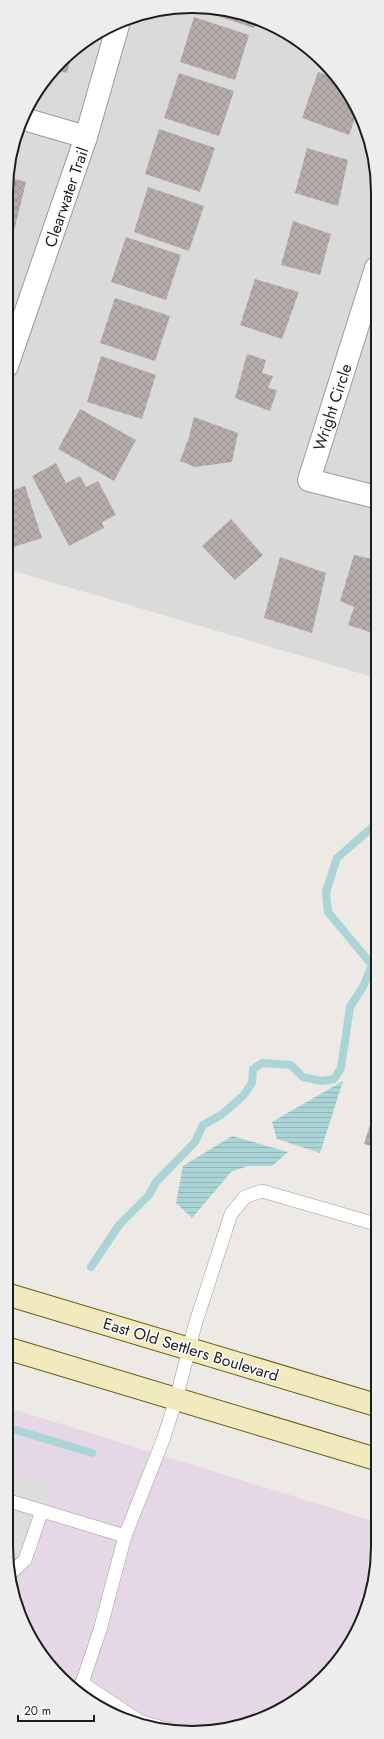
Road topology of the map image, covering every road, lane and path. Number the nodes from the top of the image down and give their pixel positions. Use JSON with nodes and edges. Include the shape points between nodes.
{"nodes":[{"id":1,"x":117,"y":30,"type":"edge"},
{"id":2,"x":28,"y":120,"type":"edge"},
{"id":3,"x":86,"y":138,"type":"junction"},
{"id":4,"x":371,"y":284,"type":"edge"},
{"id":5,"x":13,"y":349,"type":"edge"},
{"id":6,"x":371,"y":496,"type":"edge"},
{"id":7,"x":371,"y":1223,"type":"edge"},
{"id":8,"x":13,"y":1296,"type":"edge"},
{"id":9,"x":189,"y":1348,"type":"junction"},
{"id":10,"x":13,"y":1350,"type":"edge"},
{"id":11,"x":176,"y":1400,"type":"junction"},
{"id":12,"x":371,"y":1403,"type":"edge"},
{"id":13,"x":371,"y":1458,"type":"edge"},
{"id":14,"x":13,"y":1502,"type":"edge"},
{"id":15,"x":42,"y":1511,"type":"junction"},
{"id":16,"x":125,"y":1536,"type":"junction"},
{"id":17,"x":15,"y":1569,"type":"edge"},
{"id":18,"x":79,"y":1686,"type":"edge"},
{"id":19,"x":126,"y":1713,"type":"edge"}],
"edges":[{"from":1,"to":3,"type":"street","name":"Clearwater Trail"},
{"from":2,"to":3,"type":"street"},
{"from":3,"to":5,"type":"street","name":"Clearwater Trail"},
{"from":4,"to":6,"type":"street","name":"Wright Circle","via":[[309,480]]},
{"from":7,"to":9,"type":"lane","via":[[262,1191],[245,1197],[230,1214]]},
{"from":8,"to":9,"type":"main road","name":"East Old Settlers Boulevard"},
{"from":9,"to":11,"type":"lane"},
{"from":9,"to":12,"type":"main road","name":"East Old Settlers Boulevard"},
{"from":10,"to":11,"type":"main road"},
{"from":11,"to":13,"type":"main road"},
{"from":11,"to":16,"type":"lane"},
{"from":14,"to":15,"type":"lane"},
{"from":15,"to":16,"type":"lane"},
{"from":15,"to":17,"type":"lane","via":[[25,1560]]},
{"from":16,"to":18,"type":"lane","via":[[100,1630]]},
{"from":18,"to":19,"type":"lane"}]}
